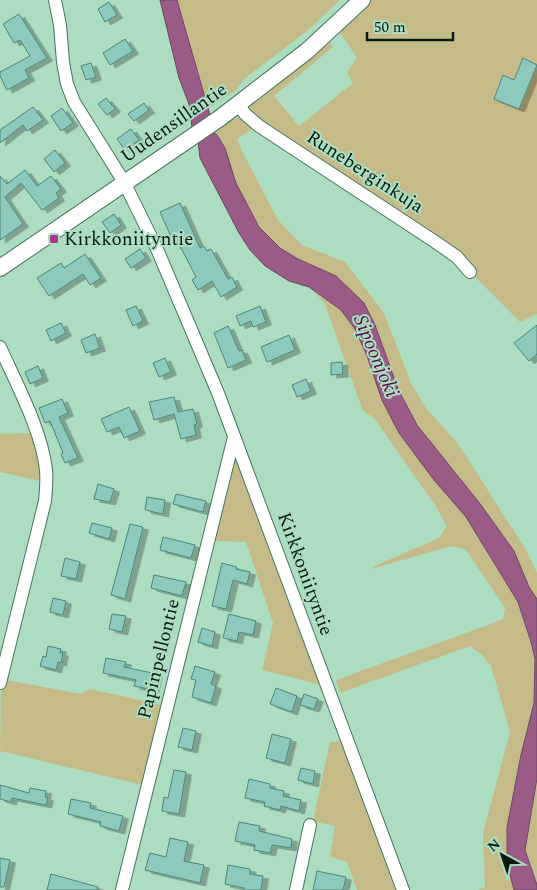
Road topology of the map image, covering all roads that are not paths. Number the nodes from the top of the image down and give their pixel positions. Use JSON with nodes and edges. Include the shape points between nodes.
{"nodes":[{"id":1,"x":55,"y":0,"type":"edge"},
{"id":2,"x":362,"y":0,"type":"edge"},
{"id":3,"x":238,"y":104,"type":"junction"},
{"id":4,"x":124,"y":182,"type":"junction"},
{"id":5,"x":0,"y":268,"type":"edge"},
{"id":6,"x":470,"y":272,"type":"dead end"},
{"id":7,"x":0,"y":347,"type":"edge"},
{"id":8,"x":234,"y":437,"type":"junction"},
{"id":9,"x":0,"y":683,"type":"edge"},
{"id":10,"x":310,"y":825,"type":"dead end"},
{"id":11,"x":122,"y":890,"type":"edge"},
{"id":12,"x":296,"y":890,"type":"edge"},
{"id":13,"x":403,"y":890,"type":"edge"}],
"edges":[{"from":1,"to":4,"type":"street","name":"Kirkkoniityntie","via":[[62,62],[74,102]]},
{"from":2,"to":3,"type":"street","name":"Uudensillantie","via":[[306,51]]},
{"from":3,"to":4,"type":"street","name":"Uudensillantie"},
{"from":3,"to":6,"type":"street","name":"Runeberginkuja","via":[[259,126],[434,241],[457,257]]},
{"from":4,"to":5,"type":"street","name":"Uudensillantie"},
{"from":4,"to":8,"type":"street","name":"Kirkkoniityntie","via":[[157,249]]},
{"from":7,"to":9,"type":"street","via":[[34,426],[47,482]]},
{"from":8,"to":11,"type":"street","name":"Papinpellontie"},
{"from":8,"to":13,"type":"street","name":"Kirkkoniityntie"},
{"from":10,"to":12,"type":"street"}]}
